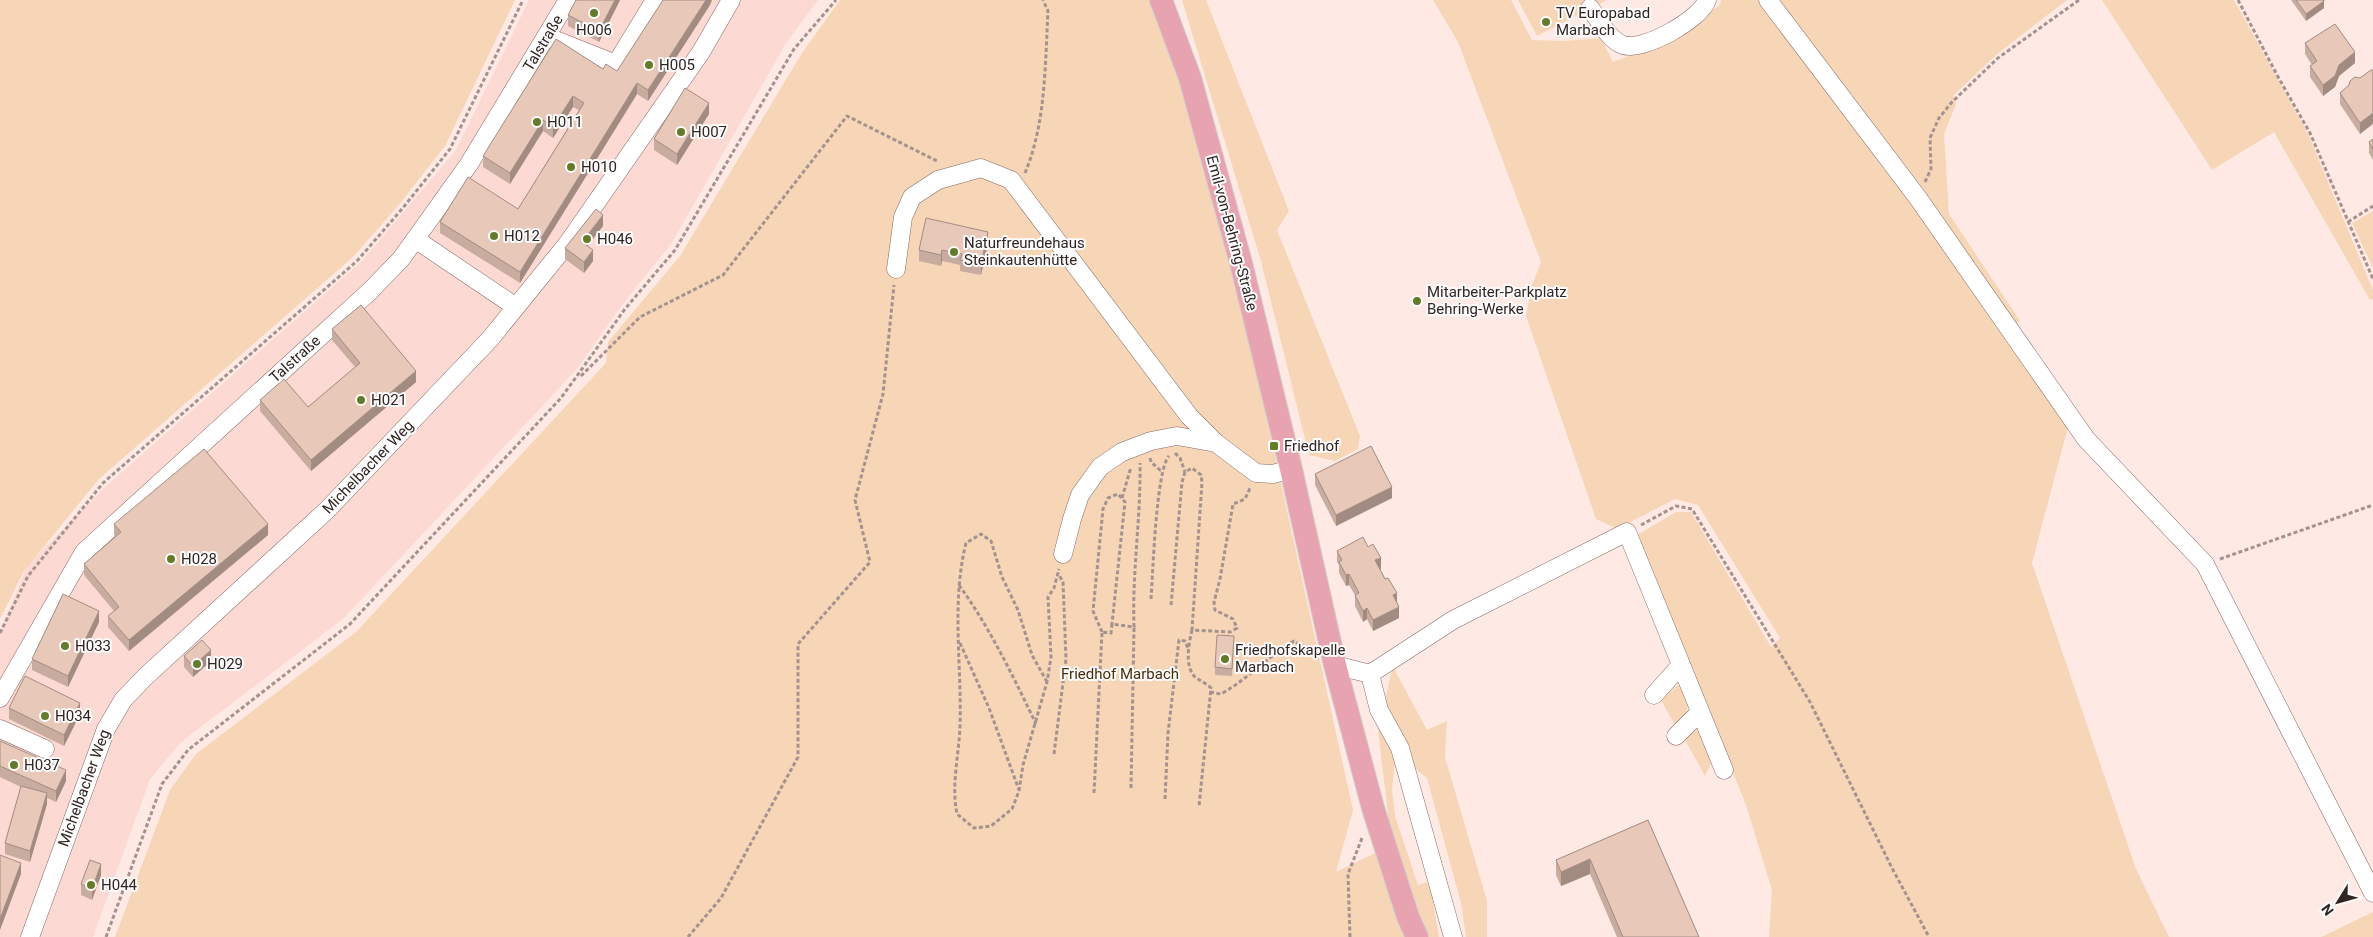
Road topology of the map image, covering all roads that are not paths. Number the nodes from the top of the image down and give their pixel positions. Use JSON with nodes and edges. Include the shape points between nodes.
{"nodes":[{"id":1,"x":568,"y":0,"type":"edge"},
{"id":2,"x":655,"y":0,"type":"edge"},
{"id":3,"x":731,"y":0,"type":"edge"},
{"id":4,"x":1161,"y":0,"type":"edge"},
{"id":5,"x":1707,"y":0,"type":"edge"},
{"id":6,"x":1768,"y":0,"type":"edge"},
{"id":7,"x":1590,"y":8,"type":"dead end"},
{"id":8,"x":548,"y":37,"type":"junction"},
{"id":9,"x":415,"y":239,"type":"junction"},
{"id":10,"x":896,"y":269,"type":"road end"},
{"id":11,"x":516,"y":307,"type":"junction"},
{"id":12,"x":1216,"y":443,"type":"junction"},
{"id":13,"x":199,"y":447,"type":"junction"},
{"id":14,"x":211,"y":461,"type":"edge"},
{"id":15,"x":1292,"y":469,"type":"junction"},
{"id":16,"x":1063,"y":554,"type":"road end"},
{"id":17,"x":1335,"y":664,"type":"junction"},
{"id":18,"x":1681,"y":665,"type":"junction"},
{"id":19,"x":1370,"y":674,"type":"junction"},
{"id":20,"x":1654,"y":695,"type":"dead end"},
{"id":21,"x":0,"y":698,"type":"edge"},
{"id":22,"x":1700,"y":712,"type":"junction"},
{"id":23,"x":0,"y":729,"type":"edge"},
{"id":24,"x":1676,"y":736,"type":"dead end"},
{"id":25,"x":45,"y":749,"type":"dead end"},
{"id":26,"x":1724,"y":770,"type":"dead end"},
{"id":27,"x":2373,"y":893,"type":"edge"},
{"id":28,"x":30,"y":937,"type":"edge"},
{"id":29,"x":1416,"y":937,"type":"edge"},
{"id":30,"x":1454,"y":937,"type":"edge"}],
"edges":[{"from":1,"to":8,"type":"street","name":"Talstraße"},
{"from":2,"to":8,"type":"street","via":[[616,64]]},
{"from":3,"to":11,"type":"street","name":"Michelbacher Weg","via":[[700,52],[568,242]]},
{"from":4,"to":15,"type":"main road","name":"Emil-von-Behring-Straße","via":[[1190,78],[1241,263]]},
{"from":5,"to":7,"type":"street","via":[[1698,15],[1660,38],[1633,46],[1614,41]]},
{"from":6,"to":27,"type":"street","via":[[1918,198],[2086,439],[2205,564]]},
{"from":8,"to":9,"type":"street","name":"Talstraße","via":[[469,164]]},
{"from":9,"to":11,"type":"street"},
{"from":9,"to":13,"type":"street","name":"Talstraße","via":[[401,259],[370,291]]},
{"from":10,"to":12,"type":"street","via":[[902,217],[912,197],[938,180],[981,168],[1011,180],[1189,416]]},
{"from":11,"to":28,"type":"street","name":"Michelbacher Weg","via":[[490,339],[328,510],[145,676],[123,700],[106,729]]},
{"from":12,"to":15,"type":"street","via":[[1256,473],[1273,474]]},
{"from":12,"to":16,"type":"street","via":[[1177,436],[1151,441],[1122,452],[1100,467],[1080,495]]},
{"from":13,"to":14,"type":"street"},
{"from":13,"to":21,"type":"street","name":"Talstraße","via":[[84,552]]},
{"from":15,"to":17,"type":"main road","name":"Emil-von-Behring-Straße"},
{"from":17,"to":19,"type":"street"},
{"from":17,"to":29,"type":"main road","name":"Emil-von-Behring-Straße","via":[[1373,808]]},
{"from":18,"to":19,"type":"street","via":[[1627,532],[1453,620]]},
{"from":18,"to":20,"type":"street"},
{"from":18,"to":22,"type":"street"},
{"from":19,"to":30,"type":"street","via":[[1379,710],[1400,748]]},
{"from":22,"to":24,"type":"street"},
{"from":22,"to":26,"type":"street"},
{"from":23,"to":25,"type":"street"}]}
